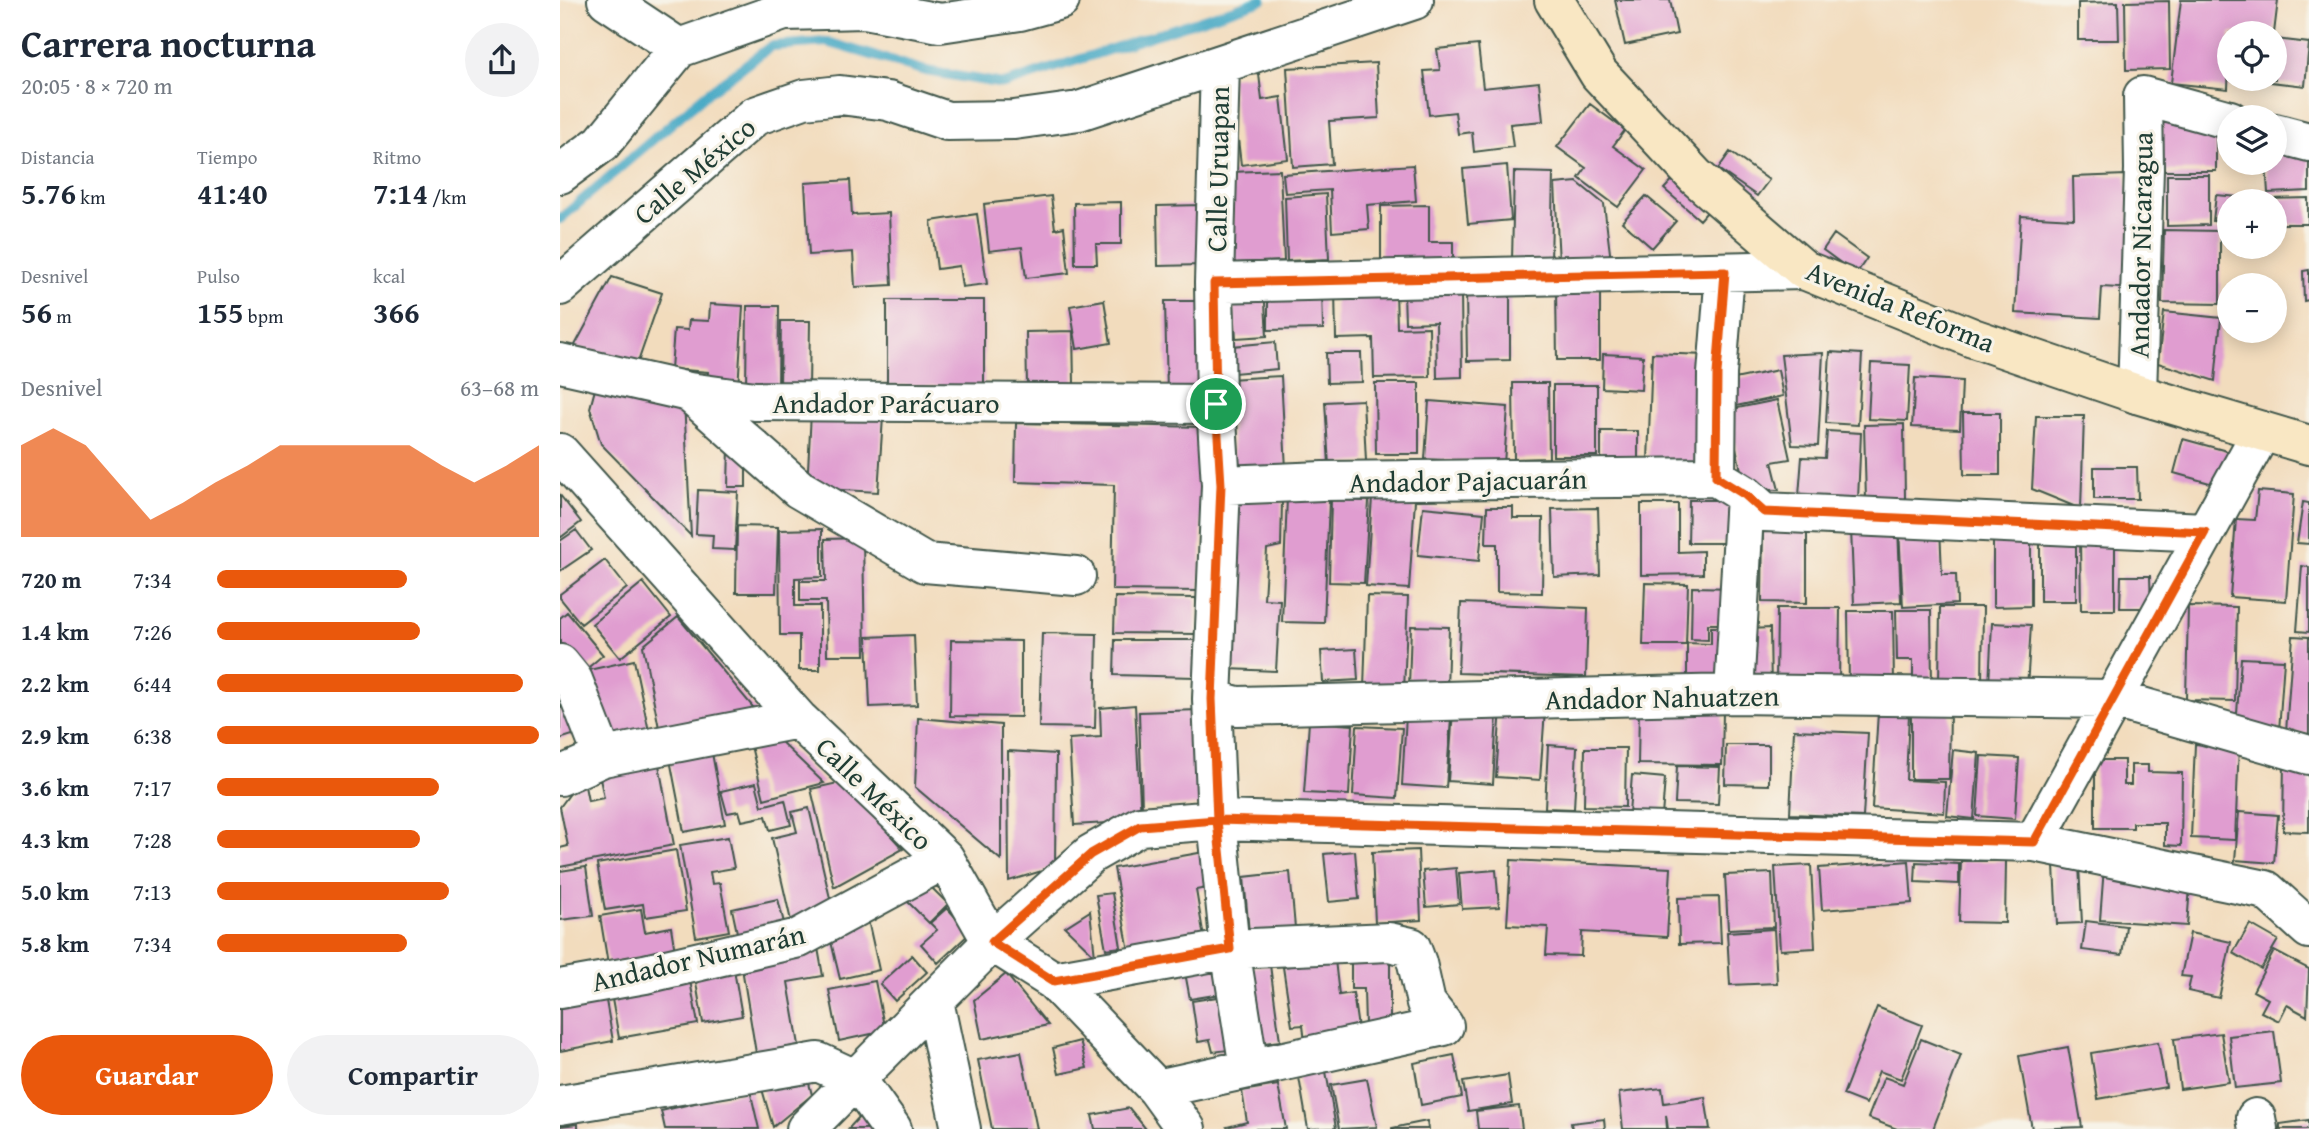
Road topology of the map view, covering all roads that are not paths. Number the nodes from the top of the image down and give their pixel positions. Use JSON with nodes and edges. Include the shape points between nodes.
{"nodes":[{"id":1,"x":607,"y":0,"type":"edge"},
{"id":2,"x":1060,"y":0,"type":"edge"},
{"id":3,"x":1414,"y":0,"type":"edge"},
{"id":4,"x":1554,"y":0,"type":"edge"},
{"id":5,"x":679,"y":48,"type":"junction"},
{"id":6,"x":1220,"y":65,"type":"junction"},
{"id":7,"x":2217,"y":116,"type":"edge"},
{"id":8,"x":2287,"y":136,"type":"edge"},
{"id":9,"x":2309,"y":142,"type":"edge"},
{"id":10,"x":560,"y":174,"type":"edge"},
{"id":11,"x":1804,"y":270,"type":"junction"},
{"id":12,"x":1725,"y":272,"type":"junction"},
{"id":13,"x":1214,"y":283,"type":"junction"},
{"id":14,"x":560,"y":286,"type":"edge"},
{"id":15,"x":560,"y":363,"type":"edge"},
{"id":16,"x":689,"y":393,"type":"junction"},
{"id":17,"x":2137,"y":394,"type":"junction"},
{"id":18,"x":1216,"y":404,"type":"junction"},
{"id":19,"x":2262,"y":431,"type":"junction"},
{"id":20,"x":2309,"y":445,"type":"edge"},
{"id":21,"x":560,"y":453,"type":"edge"},
{"id":22,"x":1221,"y":485,"type":"junction"},
{"id":23,"x":1730,"y":486,"type":"junction"},
{"id":24,"x":2205,"y":532,"type":"junction"},
{"id":25,"x":1076,"y":576,"type":"dead end"},
{"id":26,"x":560,"y":664,"type":"edge"},
{"id":27,"x":1734,"y":694,"type":"junction"},
{"id":28,"x":1212,"y":699,"type":"junction"},
{"id":29,"x":2113,"y":699,"type":"junction"},
{"id":30,"x":798,"y":719,"type":"junction"},
{"id":31,"x":2309,"y":755,"type":"edge"},
{"id":32,"x":603,"y":757,"type":"junction"},
{"id":33,"x":560,"y":776,"type":"edge"},
{"id":34,"x":1217,"y":820,"type":"junction"},
{"id":35,"x":2034,"y":842,"type":"junction"},
{"id":36,"x":945,"y":859,"type":"junction"},
{"id":37,"x":2309,"y":929,"type":"edge"},
{"id":38,"x":992,"y":942,"type":"junction"},
{"id":39,"x":1230,"y":949,"type":"junction"},
{"id":40,"x":1054,"y":981,"type":"junction"},
{"id":41,"x":560,"y":989,"type":"edge"},
{"id":42,"x":934,"y":1001,"type":"junction"},
{"id":43,"x":1249,"y":1068,"type":"junction"},
{"id":44,"x":857,"y":1080,"type":"junction"},
{"id":45,"x":1157,"y":1089,"type":"junction"},
{"id":46,"x":560,"y":1105,"type":"edge"},
{"id":47,"x":806,"y":1129,"type":"edge"},
{"id":48,"x":892,"y":1129,"type":"edge"},
{"id":49,"x":961,"y":1129,"type":"edge"},
{"id":50,"x":1186,"y":1129,"type":"edge"}],
"edges":[{"from":1,"to":5,"type":"street"},
{"from":2,"to":5,"type":"street","via":[[940,23],[865,9],[784,11]]},
{"from":3,"to":6,"type":"street","name":"Calle México"},
{"from":4,"to":11,"type":"street","name":"Avenida Reforma","via":[[1599,74],[1696,177]]},
{"from":5,"to":10,"type":"street","via":[[602,143]]},
{"from":6,"to":13,"type":"street","name":"Calle Uruapan"},
{"from":6,"to":14,"type":"street","name":"Calle México","via":[[1079,111],[1014,120],[947,121],[888,101],[840,95],[804,99],[755,116]]},
{"from":7,"to":17,"type":"street","name":"Andador Nicaragua","via":[[2143,96]]},
{"from":8,"to":9,"type":"street"},
{"from":11,"to":12,"type":"street"},
{"from":11,"to":17,"type":"street","name":"Avenida Reforma","via":[[1973,338]]},
{"from":12,"to":13,"type":"street"},
{"from":12,"to":23,"type":"street","via":[[1717,374]]},
{"from":13,"to":18,"type":"street","name":"Calle Uruapan"},
{"from":15,"to":16,"type":"street","name":"Andador Parácuaro"},
{"from":16,"to":18,"type":"street","name":"Andador Parácuaro","via":[[755,401]]},
{"from":16,"to":25,"type":"street","via":[[799,489],[925,563]]},
{"from":17,"to":19,"type":"street","name":"Avenida Reforma"},
{"from":18,"to":22,"type":"street","name":"Calle Uruapan"},
{"from":19,"to":20,"type":"street","name":"Avenida Reforma"},
{"from":19,"to":24,"type":"street"},
{"from":21,"to":30,"type":"street","name":"Calle México"},
{"from":22,"to":23,"type":"street","name":"Andador Pajacuarán","via":[[1323,481]]},
{"from":22,"to":28,"type":"street","name":"Calle Uruapan"},
{"from":23,"to":24,"type":"street","via":[[1764,512]]},
{"from":23,"to":27,"type":"street"},
{"from":24,"to":29,"type":"street"},
{"from":26,"to":32,"type":"street","via":[[573,681]]},
{"from":27,"to":28,"type":"street","name":"Andador Nahuatzen","via":[[1237,706]]},
{"from":27,"to":29,"type":"street","name":"Andador Nahuatzen"},
{"from":28,"to":34,"type":"street","name":"Calle Uruapan"},
{"from":29,"to":31,"type":"street","name":"Andador Nahuatzen"},
{"from":29,"to":35,"type":"street"},
{"from":30,"to":32,"type":"street"},
{"from":30,"to":36,"type":"street","name":"Calle México"},
{"from":32,"to":33,"type":"street"},
{"from":34,"to":35,"type":"street"},
{"from":34,"to":38,"type":"street","via":[[1140,826],[1091,854]]},
{"from":34,"to":39,"type":"street","name":"Calle Uruapan"},
{"from":35,"to":37,"type":"street","via":[[2266,890]]},
{"from":36,"to":38,"type":"street","name":"Calle México"},
{"from":36,"to":41,"type":"street","name":"Andador Numarán","via":[[799,938]]},
{"from":38,"to":40,"type":"street","name":"Calle México"},
{"from":38,"to":42,"type":"street"},
{"from":39,"to":40,"type":"street"},
{"from":39,"to":43,"type":"street","name":"Calle Uruapan"},
{"from":39,"to":43,"type":"street","via":[[1390,942],[1410,947],[1426,1003],[1444,1026]]},
{"from":40,"to":45,"type":"street","name":"Calle México"},
{"from":42,"to":44,"type":"street"},
{"from":42,"to":49,"type":"street"},
{"from":43,"to":45,"type":"street"},
{"from":44,"to":46,"type":"street","via":[[818,1062]]},
{"from":44,"to":47,"type":"street"},
{"from":44,"to":48,"type":"street"},
{"from":45,"to":50,"type":"street","name":"Calle México"}]}
